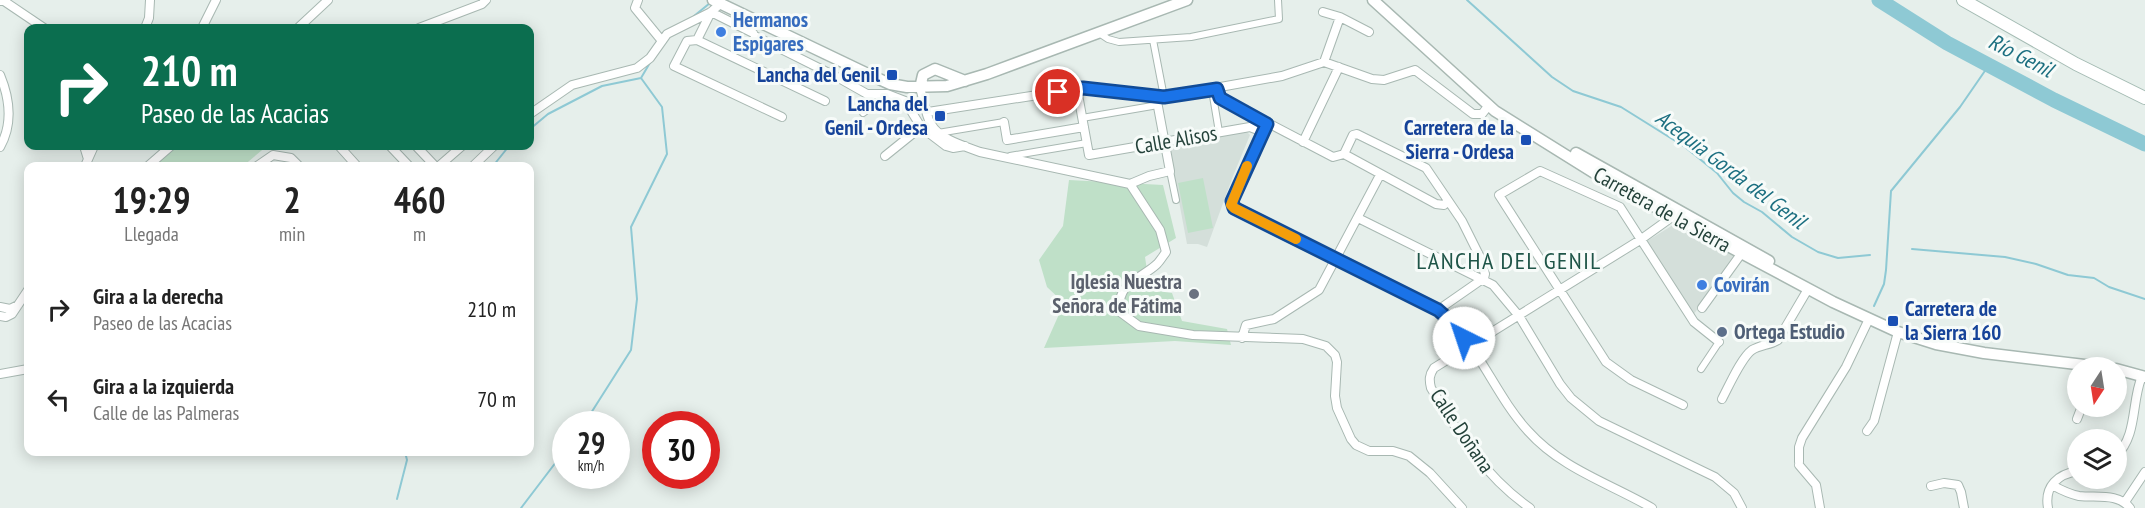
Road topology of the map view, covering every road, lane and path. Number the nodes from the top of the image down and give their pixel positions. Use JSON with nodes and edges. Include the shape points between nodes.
{"nodes":[{"id":1,"x":150,"y":0,"type":"edge"},
{"id":2,"x":216,"y":0,"type":"edge"},
{"id":3,"x":328,"y":0,"type":"edge"},
{"id":4,"x":486,"y":0,"type":"edge"},
{"id":5,"x":638,"y":0,"type":"edge"},
{"id":6,"x":1187,"y":0,"type":"edge"},
{"id":7,"x":1278,"y":0,"type":"edge"},
{"id":8,"x":1373,"y":0,"type":"edge"},
{"id":9,"x":1963,"y":0,"type":"edge"},
{"id":10,"x":0,"y":1,"type":"edge"},
{"id":11,"x":718,"y":1,"type":"edge"},
{"id":12,"x":711,"y":12,"type":"junction"},
{"id":13,"x":1323,"y":12,"type":"dead end"},
{"id":14,"x":1340,"y":17,"type":"junction"},
{"id":15,"x":38,"y":24,"type":"edge"},
{"id":16,"x":147,"y":24,"type":"edge"},
{"id":17,"x":204,"y":24,"type":"edge"},
{"id":18,"x":302,"y":24,"type":"edge"},
{"id":19,"x":430,"y":24,"type":"edge"},
{"id":20,"x":1369,"y":32,"type":"dead end"},
{"id":21,"x":1099,"y":33,"type":"junction"},
{"id":22,"x":697,"y":40,"type":"junction"},
{"id":23,"x":1153,"y":40,"type":"junction"},
{"id":24,"x":662,"y":41,"type":"junction"},
{"id":25,"x":1324,"y":62,"type":"junction"},
{"id":26,"x":1339,"y":68,"type":"junction"},
{"id":27,"x":0,"y":75,"type":"edge"},
{"id":28,"x":965,"y":81,"type":"junction"},
{"id":29,"x":920,"y":88,"type":"junction"},
{"id":30,"x":1077,"y":89,"type":"junction"},
{"id":31,"x":1214,"y":89,"type":"junction"},
{"id":32,"x":887,"y":94,"type":"junction"},
{"id":33,"x":2145,"y":98,"type":"edge"},
{"id":34,"x":1159,"y":99,"type":"junction"},
{"id":35,"x":825,"y":101,"type":"dead end"},
{"id":36,"x":1489,"y":105,"type":"junction"},
{"id":37,"x":534,"y":111,"type":"edge"},
{"id":38,"x":863,"y":112,"type":"dead end"},
{"id":39,"x":928,"y":112,"type":"junction"},
{"id":40,"x":782,"y":117,"type":"dead end"},
{"id":41,"x":1082,"y":118,"type":"junction"},
{"id":42,"x":1004,"y":122,"type":"joint"},
{"id":43,"x":921,"y":127,"type":"junction"},
{"id":44,"x":1084,"y":127,"type":"junction"},
{"id":45,"x":1265,"y":128,"type":"junction"},
{"id":46,"x":1219,"y":132,"type":"junction"},
{"id":47,"x":938,"y":133,"type":"junction"},
{"id":48,"x":1007,"y":140,"type":"junction"},
{"id":49,"x":1165,"y":141,"type":"junction"},
{"id":50,"x":1303,"y":142,"type":"junction"},
{"id":51,"x":1087,"y":143,"type":"junction"},
{"id":52,"x":965,"y":146,"type":"junction"},
{"id":53,"x":0,"y":147,"type":"edge"},
{"id":54,"x":166,"y":150,"type":"edge"},
{"id":55,"x":343,"y":150,"type":"edge"},
{"id":56,"x":394,"y":150,"type":"edge"},
{"id":57,"x":420,"y":150,"type":"edge"},
{"id":58,"x":457,"y":150,"type":"edge"},
{"id":59,"x":490,"y":150,"type":"edge"},
{"id":60,"x":1344,"y":154,"type":"junction"},
{"id":61,"x":885,"y":156,"type":"dead end"},
{"id":62,"x":1009,"y":158,"type":"junction"},
{"id":63,"x":153,"y":162,"type":"edge"},
{"id":64,"x":263,"y":162,"type":"edge"},
{"id":65,"x":295,"y":162,"type":"edge"},
{"id":66,"x":353,"y":162,"type":"edge"},
{"id":67,"x":405,"y":162,"type":"edge"},
{"id":68,"x":433,"y":162,"type":"edge"},
{"id":69,"x":442,"y":162,"type":"edge"},
{"id":70,"x":477,"y":162,"type":"edge"},
{"id":71,"x":1170,"y":171,"type":"junction"},
{"id":72,"x":1380,"y":175,"type":"junction"},
{"id":73,"x":1130,"y":184,"type":"junction"},
{"id":74,"x":1636,"y":187,"type":"junction"},
{"id":75,"x":1176,"y":200,"type":"dead end"},
{"id":76,"x":1448,"y":201,"type":"junction"},
{"id":77,"x":1672,"y":217,"type":"junction"},
{"id":78,"x":1359,"y":218,"type":"junction"},
{"id":79,"x":1712,"y":229,"type":"junction"},
{"id":80,"x":1640,"y":240,"type":"junction"},
{"id":81,"x":1741,"y":254,"type":"junction"},
{"id":82,"x":1336,"y":259,"type":"junction"},
{"id":83,"x":1484,"y":278,"type":"junction"},
{"id":84,"x":1808,"y":289,"type":"junction"},
{"id":85,"x":1560,"y":291,"type":"junction"},
{"id":86,"x":24,"y":296,"type":"edge"},
{"id":87,"x":19,"y":304,"type":"junction"},
{"id":88,"x":1841,"y":304,"type":"junction"},
{"id":89,"x":0,"y":308,"type":"edge"},
{"id":90,"x":1438,"y":310,"type":"junction"},
{"id":91,"x":1697,"y":314,"type":"junction"},
{"id":92,"x":0,"y":316,"type":"edge"},
{"id":93,"x":1519,"y":316,"type":"junction"},
{"id":94,"x":1869,"y":319,"type":"junction"},
{"id":95,"x":1898,"y":332,"type":"junction"},
{"id":96,"x":1242,"y":338,"type":"junction"},
{"id":97,"x":1719,"y":342,"type":"joint"},
{"id":98,"x":1470,"y":347,"type":"junction"},
{"id":99,"x":2067,"y":363,"type":"edge"},
{"id":100,"x":1701,"y":369,"type":"dead end"},
{"id":101,"x":24,"y":370,"type":"edge"},
{"id":102,"x":2127,"y":372,"type":"edge"},
{"id":103,"x":0,"y":374,"type":"edge"},
{"id":104,"x":2144,"y":377,"type":"edge"},
{"id":105,"x":1722,"y":399,"type":"dead end"},
{"id":106,"x":1683,"y":405,"type":"dead end"},
{"id":107,"x":1867,"y":431,"type":"dead end"},
{"id":108,"x":2127,"y":441,"type":"edge"},
{"id":109,"x":2145,"y":472,"type":"edge"},
{"id":110,"x":2067,"y":474,"type":"edge"},
{"id":111,"x":2052,"y":485,"type":"junction"},
{"id":112,"x":1931,"y":486,"type":"dead end"},
{"id":113,"x":2127,"y":505,"type":"edge"},
{"id":114,"x":1461,"y":508,"type":"edge"},
{"id":115,"x":1530,"y":508,"type":"edge"},
{"id":116,"x":1652,"y":508,"type":"edge"},
{"id":117,"x":1742,"y":508,"type":"edge"},
{"id":118,"x":1820,"y":508,"type":"edge"},
{"id":119,"x":1964,"y":508,"type":"edge"},
{"id":120,"x":2048,"y":508,"type":"edge"}],
"edges":[{"from":1,"to":16,"type":"street"},
{"from":2,"to":17,"type":"street"},
{"from":3,"to":18,"type":"street"},
{"from":4,"to":19,"type":"street"},
{"from":5,"to":24,"type":"street","via":[[635,8]]},
{"from":6,"to":21,"type":"street"},
{"from":7,"to":23,"type":"street","via":[[1279,19],[1203,35]]},
{"from":8,"to":36,"type":"street","name":"Carretera de la Sierra"},
{"from":9,"to":33,"type":"main road"},
{"from":10,"to":15,"type":"street"},
{"from":11,"to":12,"type":"street"},
{"from":11,"to":29,"type":"street","via":[[875,78]]},
{"from":12,"to":22,"type":"street"},
{"from":12,"to":24,"type":"street","via":[[667,34]]},
{"from":12,"to":32,"type":"street","via":[[867,94]]},
{"from":13,"to":14,"type":"street"},
{"from":14,"to":20,"type":"street"},
{"from":14,"to":25,"type":"street"},
{"from":21,"to":23,"type":"street","via":[[1119,42]]},
{"from":21,"to":28,"type":"street"},
{"from":22,"to":35,"type":"street"},
{"from":22,"to":40,"type":"street","via":[[687,41],[674,66]]},
{"from":23,"to":34,"type":"street"},
{"from":24,"to":37,"type":"street","via":[[651,58],[637,68],[572,86]]},
{"from":25,"to":26,"type":"street"},
{"from":25,"to":31,"type":"street","via":[[1282,76]]},
{"from":26,"to":36,"type":"street","via":[[1384,80],[1415,70],[1473,114],[1482,114]]},
{"from":26,"to":50,"type":"street"},
{"from":27,"to":53,"type":"street","via":[[8,96],[9,116],[8,132]]},
{"from":28,"to":29,"type":"street"},
{"from":28,"to":29,"type":"street","via":[[935,69],[923,75]]},
{"from":29,"to":39,"type":"street"},
{"from":30,"to":34,"type":"street"},
{"from":30,"to":39,"type":"street"},
{"from":30,"to":41,"type":"street"},
{"from":31,"to":34,"type":"street"},
{"from":31,"to":45,"type":"street","via":[[1220,98]]},
{"from":31,"to":46,"type":"street"},
{"from":32,"to":38,"type":"street"},
{"from":32,"to":43,"type":"street","via":[[905,101]]},
{"from":34,"to":41,"type":"street"},
{"from":34,"to":49,"type":"street"},
{"from":36,"to":74,"type":"street","name":"Carretera de la Sierra"},
{"from":36,"to":77,"type":"street","name":"Carretera de la Sierra","via":[[1541,141]]},
{"from":39,"to":47,"type":"street","via":[[931,126]]},
{"from":41,"to":44,"type":"street"},
{"from":42,"to":47,"type":"street"},
{"from":42,"to":48,"type":"street"},
{"from":43,"to":52,"type":"street","via":[[946,146]]},
{"from":43,"to":61,"type":"street"},
{"from":44,"to":48,"type":"street"},
{"from":44,"to":51,"type":"street"},
{"from":45,"to":46,"type":"street","name":"Calle Alisos"},
{"from":45,"to":50,"type":"street"},
{"from":45,"to":82,"type":"street","via":[[1231,205]]},
{"from":46,"to":49,"type":"street","name":"Calle Alisos"},
{"from":47,"to":52,"type":"street"},
{"from":48,"to":62,"type":"street"},
{"from":49,"to":51,"type":"street","name":"Calle Alisos","via":[[1089,155]]},
{"from":49,"to":71,"type":"street"},
{"from":50,"to":60,"type":"street","via":[[1333,158]]},
{"from":51,"to":62,"type":"street"},
{"from":52,"to":62,"type":"street"},
{"from":54,"to":63,"type":"street"},
{"from":55,"to":66,"type":"street"},
{"from":56,"to":67,"type":"street"},
{"from":57,"to":68,"type":"street"},
{"from":58,"to":69,"type":"street"},
{"from":59,"to":70,"type":"street"},
{"from":60,"to":72,"type":"street"},
{"from":60,"to":76,"type":"street","via":[[1357,134],[1426,168]]},
{"from":62,"to":73,"type":"street"},
{"from":64,"to":65,"type":"street","via":[[273,155]]},
{"from":71,"to":73,"type":"street"},
{"from":71,"to":75,"type":"street"},
{"from":72,"to":76,"type":"street","via":[[1436,204]]},
{"from":72,"to":78,"type":"street"},
{"from":73,"to":96,"type":"street","via":[[1160,230],[1166,252],[1157,264],[1128,284],[1118,301],[1120,312],[1139,326]]},
{"from":74,"to":77,"type":"street"},
{"from":74,"to":79,"type":"street","name":"Carretera de la Sierra"},
{"from":76,"to":83,"type":"street","via":[[1480,257]]},
{"from":77,"to":79,"type":"street"},
{"from":77,"to":80,"type":"street","name":"Calle Doñana"},
{"from":77,"to":81,"type":"street","name":"Carretera de la Sierra"},
{"from":78,"to":82,"type":"street"},
{"from":78,"to":83,"type":"street"},
{"from":79,"to":88,"type":"street","name":"Carretera de la Sierra"},
{"from":80,"to":85,"type":"street","name":"Calle Doñana"},
{"from":80,"to":85,"type":"street","via":[[1620,207],[1540,171],[1499,195]]},
{"from":80,"to":91,"type":"street"},
{"from":81,"to":84,"type":"street","name":"Carretera de la Sierra"},
{"from":81,"to":91,"type":"street"},
{"from":82,"to":90,"type":"street"},
{"from":82,"to":96,"type":"street","via":[[1319,290],[1274,319],[1246,326]]},
{"from":83,"to":90,"type":"street"},
{"from":83,"to":93,"type":"street"},
{"from":84,"to":88,"type":"street","name":"Carretera de la Sierra"},
{"from":84,"to":105,"type":"street","via":[[1778,340],[1748,354]]},
{"from":85,"to":93,"type":"street","name":"Calle Doñana"},
{"from":85,"to":106,"type":"street","via":[[1606,362],[1631,380]]},
{"from":86,"to":87,"type":"street"},
{"from":87,"to":89,"type":"street","via":[[10,309]]},
{"from":87,"to":92,"type":"street","via":[[12,314]]},
{"from":88,"to":94,"type":"street","name":"Carretera de la Sierra"},
{"from":90,"to":98,"type":"street","via":[[1455,325]]},
{"from":91,"to":97,"type":"street"},
{"from":93,"to":98,"type":"street","name":"Calle Doñana"},
{"from":93,"to":117,"type":"street","via":[[1560,384],[1584,410],[1715,477],[1734,493]]},
{"from":94,"to":95,"type":"street","name":"Carretera de la Sierra"},
{"from":94,"to":118,"type":"street","via":[[1799,447],[1799,463],[1815,485]]},
{"from":95,"to":99,"type":"street","name":"Carretera de la Sierra","via":[[1955,348]]},
{"from":95,"to":107,"type":"street","via":[[1874,421]]},
{"from":96,"to":114,"type":"street","via":[[1303,339],[1331,350],[1337,362],[1337,408],[1351,439],[1368,451],[1393,451],[1409,456]]},
{"from":97,"to":100,"type":"street"},
{"from":98,"to":115,"type":"street","name":"Calle Doñana","via":[[1434,368],[1431,388],[1477,460]]},
{"from":98,"to":116,"type":"street","via":[[1515,414],[1544,448],[1565,464]]},
{"from":101,"to":103,"type":"street"},
{"from":102,"to":104,"type":"street"},
{"from":104,"to":108,"type":"street","via":[[2136,392]]},
{"from":109,"to":113,"type":"street"},
{"from":110,"to":111,"type":"street","via":[[2058,477]]},
{"from":111,"to":113,"type":"street","via":[[2079,496],[2103,496]]},
{"from":111,"to":120,"type":"street"},
{"from":112,"to":119,"type":"street","via":[[1958,485]]}]}
